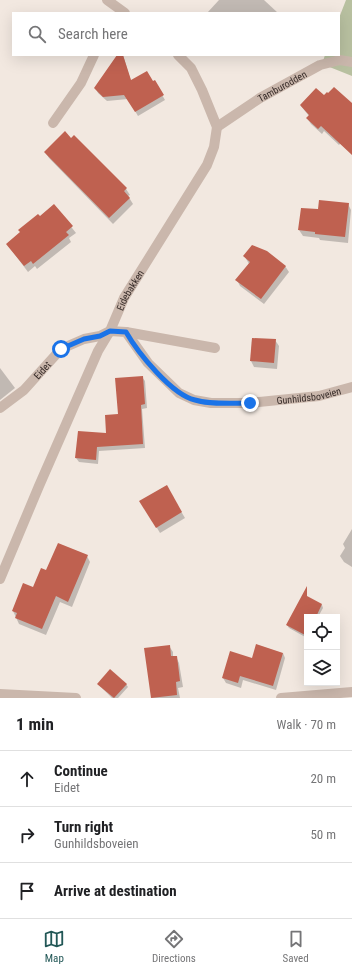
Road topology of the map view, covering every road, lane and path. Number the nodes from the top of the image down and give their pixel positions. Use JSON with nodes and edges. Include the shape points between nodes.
{"nodes":[{"id":1,"x":107,"y":0,"type":"edge"},
{"id":2,"x":117,"y":7,"type":"edge"},
{"id":3,"x":94,"y":56,"type":"edge"},
{"id":4,"x":179,"y":56,"type":"edge"},
{"id":5,"x":352,"y":62,"type":"edge"},
{"id":6,"x":53,"y":123,"type":"dead end"},
{"id":7,"x":217,"y":127,"type":"junction"},
{"id":8,"x":110,"y":331,"type":"junction"},
{"id":9,"x":126,"y":332,"type":"junction"},
{"id":10,"x":215,"y":348,"type":"dead end"},
{"id":11,"x":352,"y":387,"type":"edge"},
{"id":12,"x":0,"y":408,"type":"edge"},
{"id":13,"x":0,"y":579,"type":"edge"},
{"id":14,"x":352,"y":692,"type":"edge"},
{"id":15,"x":0,"y":694,"type":"edge"},
{"id":16,"x":76,"y":698,"type":"edge"},
{"id":17,"x":281,"y":698,"type":"edge"}],
"edges":[{"from":1,"to":2,"type":"street"},
{"from":3,"to":6,"type":"street","via":[[81,83]]},
{"from":4,"to":7,"type":"street","via":[[191,68]]},
{"from":5,"to":7,"type":"street","name":"Tamburodden","via":[[340,60],[320,65],[260,98]]},
{"from":7,"to":8,"type":"street","name":"Eidebakken","via":[[214,147],[207,165],[124,298]]},
{"from":8,"to":9,"type":"street"},
{"from":8,"to":12,"type":"street","name":"Eidet","via":[[61,349],[24,390]]},
{"from":8,"to":13,"type":"street","name":"Eidebakken","via":[[98,351]]},
{"from":9,"to":10,"type":"street"},
{"from":9,"to":11,"type":"street","name":"Gunhildsboveien","via":[[148,363],[179,393],[194,400],[210,403],[250,403],[320,396]]},
{"from":14,"to":17,"type":"street"},
{"from":15,"to":16,"type":"street"}]}
